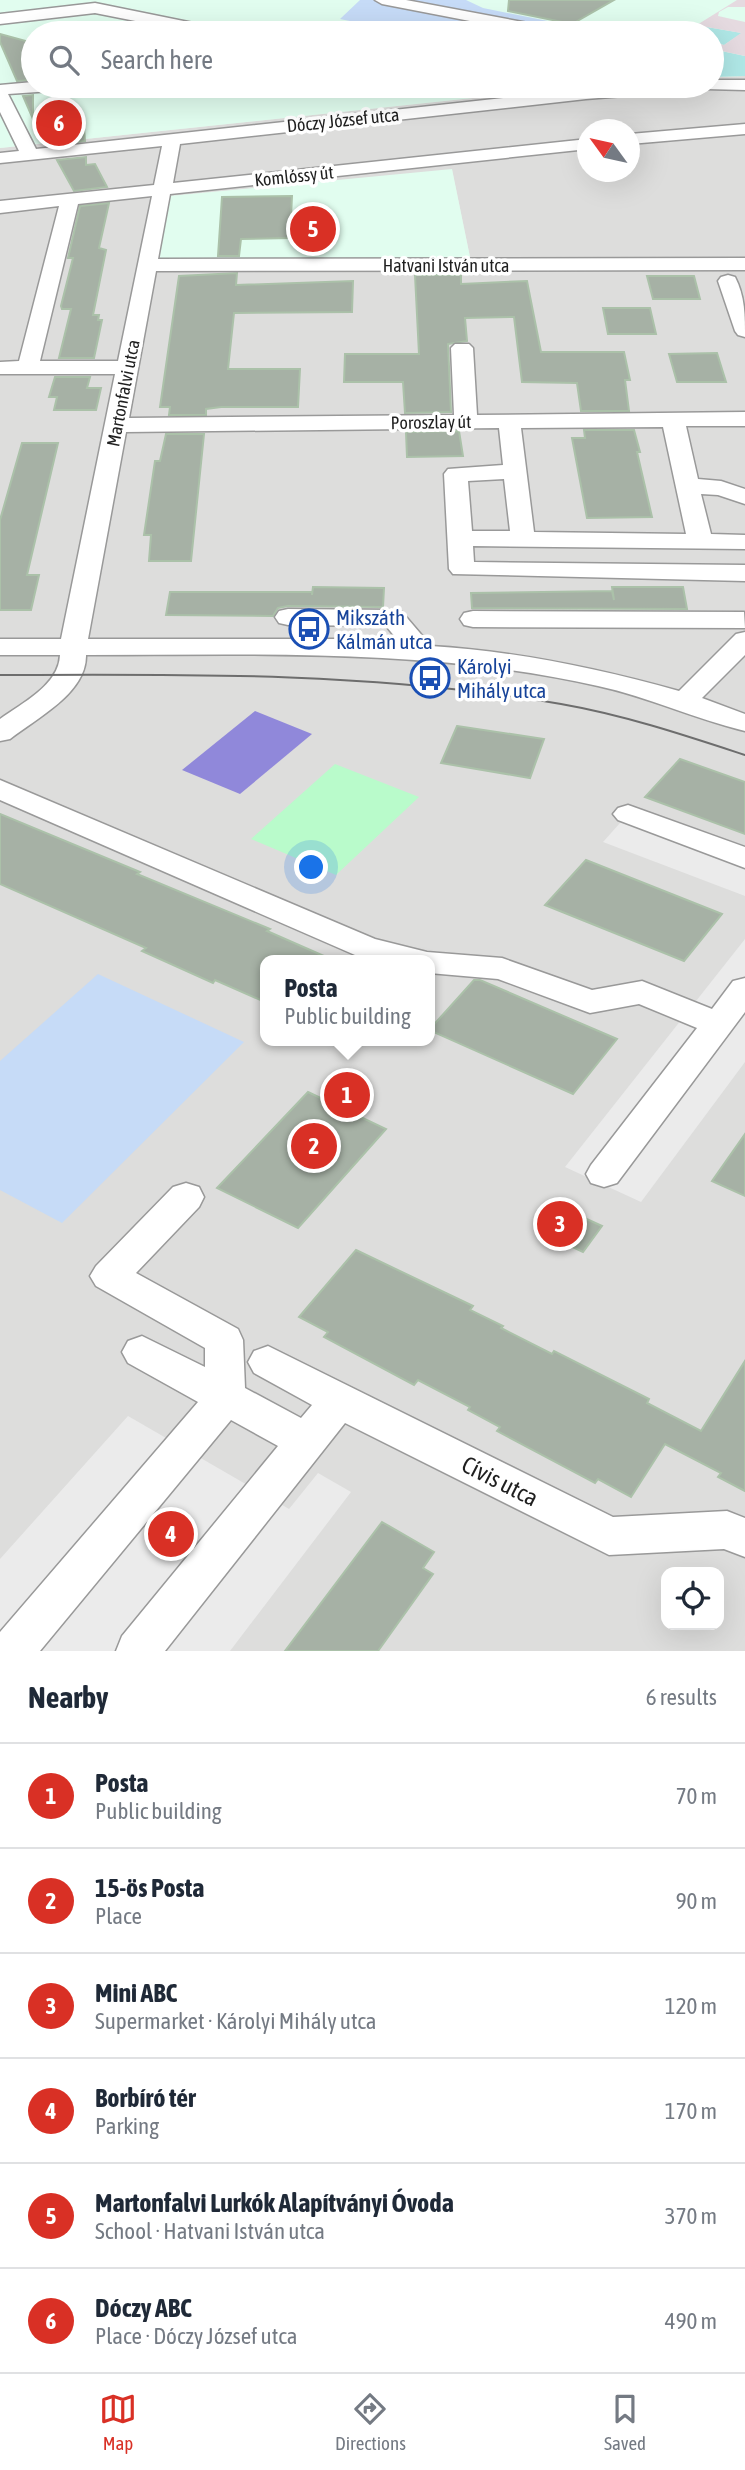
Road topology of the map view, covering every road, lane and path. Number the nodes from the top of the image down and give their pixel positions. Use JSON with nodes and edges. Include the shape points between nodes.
{"nodes":[{"id":1,"x":114,"y":0,"type":"edge"},
{"id":2,"x":382,"y":0,"type":"edge"},
{"id":3,"x":95,"y":8,"type":"junction"},
{"id":4,"x":454,"y":13,"type":"junction"},
{"id":5,"x":0,"y":19,"type":"edge"},
{"id":6,"x":159,"y":21,"type":"edge"},
{"id":7,"x":438,"y":21,"type":"edge"},
{"id":8,"x":493,"y":21,"type":"edge"},
{"id":9,"x":724,"y":85,"type":"edge"},
{"id":10,"x":745,"y":85,"type":"edge"},
{"id":11,"x":21,"y":90,"type":"edge"},
{"id":12,"x":0,"y":93,"type":"edge"},
{"id":13,"x":514,"y":98,"type":"edge"},
{"id":14,"x":745,"y":129,"type":"edge"},
{"id":15,"x":640,"y":138,"type":"edge"},
{"id":16,"x":172,"y":139,"type":"junction"},
{"id":17,"x":577,"y":145,"type":"edge"},
{"id":18,"x":30,"y":155,"type":"junction"},
{"id":19,"x":0,"y":158,"type":"edge"},
{"id":20,"x":162,"y":190,"type":"junction"},
{"id":21,"x":70,"y":200,"type":"junction"},
{"id":22,"x":0,"y":207,"type":"edge"},
{"id":23,"x":745,"y":264,"type":"edge"},
{"id":24,"x":147,"y":265,"type":"junction"},
{"id":25,"x":728,"y":281,"type":"dead end"},
{"id":26,"x":745,"y":331,"type":"edge"},
{"id":27,"x":462,"y":348,"type":"dead end"},
{"id":28,"x":127,"y":367,"type":"junction"},
{"id":29,"x":0,"y":368,"type":"edge"},
{"id":30,"x":28,"y":368,"type":"junction"},
{"id":31,"x":745,"y":419,"type":"edge"},
{"id":32,"x":673,"y":420,"type":"junction"},
{"id":33,"x":509,"y":421,"type":"junction"},
{"id":34,"x":466,"y":422,"type":"junction"},
{"id":35,"x":116,"y":425,"type":"junction"},
{"id":36,"x":515,"y":472,"type":"junction"},
{"id":37,"x":690,"y":486,"type":"junction"},
{"id":38,"x":745,"y":497,"type":"edge"},
{"id":39,"x":460,"y":538,"type":"junction"},
{"id":40,"x":523,"y":539,"type":"junction"},
{"id":41,"x":701,"y":541,"type":"junction"},
{"id":42,"x":745,"y":542,"type":"edge"},
{"id":43,"x":738,"y":573,"type":"edge"},
{"id":44,"x":288,"y":617,"type":"dead end"},
{"id":45,"x":473,"y":620,"type":"dead end"},
{"id":46,"x":745,"y":634,"type":"edge"},
{"id":47,"x":73,"y":646,"type":"junction"},
{"id":48,"x":0,"y":647,"type":"edge"},
{"id":49,"x":421,"y":651,"type":"junction"},
{"id":50,"x":684,"y":701,"type":"junction"},
{"id":51,"x":745,"y":723,"type":"edge"},
{"id":52,"x":0,"y":733,"type":"edge"},
{"id":53,"x":0,"y":789,"type":"edge"},
{"id":54,"x":628,"y":814,"type":"dead end"},
{"id":55,"x":745,"y":858,"type":"edge"},
{"id":56,"x":398,"y":955,"type":"edge"},
{"id":57,"x":435,"y":963,"type":"edge"},
{"id":58,"x":745,"y":989,"type":"edge"},
{"id":59,"x":718,"y":1024,"type":"junction"},
{"id":60,"x":604,"y":1174,"type":"dead end"},
{"id":61,"x":186,"y":1197,"type":"dead end"},
{"id":62,"x":142,"y":1352,"type":"dead end"},
{"id":63,"x":268,"y":1362,"type":"dead end"},
{"id":64,"x":225,"y":1398,"type":"junction"},
{"id":65,"x":339,"y":1401,"type":"junction"},
{"id":66,"x":306,"y":1441,"type":"junction"},
{"id":67,"x":745,"y":1538,"type":"edge"},
{"id":68,"x":12,"y":1651,"type":"edge"},
{"id":69,"x":138,"y":1651,"type":"edge"}],
"edges":[{"from":1,"to":3,"type":"street"},
{"from":2,"to":4,"type":"street"},
{"from":3,"to":5,"type":"street"},
{"from":3,"to":6,"type":"street"},
{"from":4,"to":7,"type":"street"},
{"from":4,"to":8,"type":"street"},
{"from":9,"to":10,"type":"street"},
{"from":11,"to":12,"type":"street"},
{"from":12,"to":18,"type":"street"},
{"from":13,"to":16,"type":"street","name":"Dóczy József utca"},
{"from":14,"to":15,"type":"street"},
{"from":16,"to":18,"type":"street","name":"Dóczy József utca"},
{"from":16,"to":20,"type":"street","name":"Martonfalvi utca"},
{"from":17,"to":20,"type":"street","name":"Komlóssy út"},
{"from":18,"to":19,"type":"street","name":"Dóczy József utca"},
{"from":20,"to":21,"type":"street","name":"Komlóssy út"},
{"from":20,"to":24,"type":"street","name":"Martonfalvi utca"},
{"from":21,"to":22,"type":"street","name":"Komlóssy út"},
{"from":21,"to":30,"type":"street"},
{"from":23,"to":24,"type":"street","name":"Hatvani István utca"},
{"from":24,"to":28,"type":"street","name":"Martonfalvi utca"},
{"from":25,"to":26,"type":"street"},
{"from":27,"to":34,"type":"street"},
{"from":28,"to":30,"type":"street"},
{"from":28,"to":35,"type":"street","name":"Martonfalvi utca"},
{"from":29,"to":30,"type":"street"},
{"from":31,"to":32,"type":"street","name":"Poroszlay út"},
{"from":32,"to":33,"type":"street","name":"Poroszlay út"},
{"from":32,"to":37,"type":"street"},
{"from":33,"to":34,"type":"street","name":"Poroszlay út"},
{"from":33,"to":36,"type":"street"},
{"from":34,"to":35,"type":"street","name":"Poroszlay út"},
{"from":35,"to":47,"type":"street","name":"Martonfalvi utca"},
{"from":36,"to":39,"type":"street","via":[[456,474]]},
{"from":36,"to":40,"type":"street"},
{"from":37,"to":38,"type":"street","via":[[721,488]]},
{"from":37,"to":41,"type":"street"},
{"from":39,"to":40,"type":"street"},
{"from":39,"to":43,"type":"street","via":[[462,569]]},
{"from":40,"to":41,"type":"street"},
{"from":41,"to":42,"type":"street"},
{"from":43,"to":46,"type":"street"},
{"from":44,"to":49,"type":"street","via":[[393,618]]},
{"from":45,"to":46,"type":"street"},
{"from":46,"to":50,"type":"street"},
{"from":47,"to":48,"type":"street"},
{"from":47,"to":49,"type":"street"},
{"from":47,"to":52,"type":"street","name":"Martonfalvi utca","via":[[73,668],[63,684]]},
{"from":49,"to":50,"type":"street","via":[[540,666]]},
{"from":50,"to":51,"type":"street"},
{"from":53,"to":56,"type":"street","via":[[366,947]]},
{"from":54,"to":55,"type":"street"},
{"from":57,"to":59,"type":"street","via":[[502,969],[590,1002],[642,992]]},
{"from":58,"to":59,"type":"street"},
{"from":59,"to":60,"type":"street"},
{"from":61,"to":64,"type":"street","via":[[109,1276],[224,1340]]},
{"from":62,"to":64,"type":"street"},
{"from":63,"to":65,"type":"street","name":"Cívis utca"},
{"from":64,"to":66,"type":"street"},
{"from":64,"to":68,"type":"street"},
{"from":65,"to":66,"type":"street"},
{"from":65,"to":67,"type":"street","name":"Cívis utca","via":[[609,1536],[727,1530]]},
{"from":66,"to":69,"type":"street"}]}
